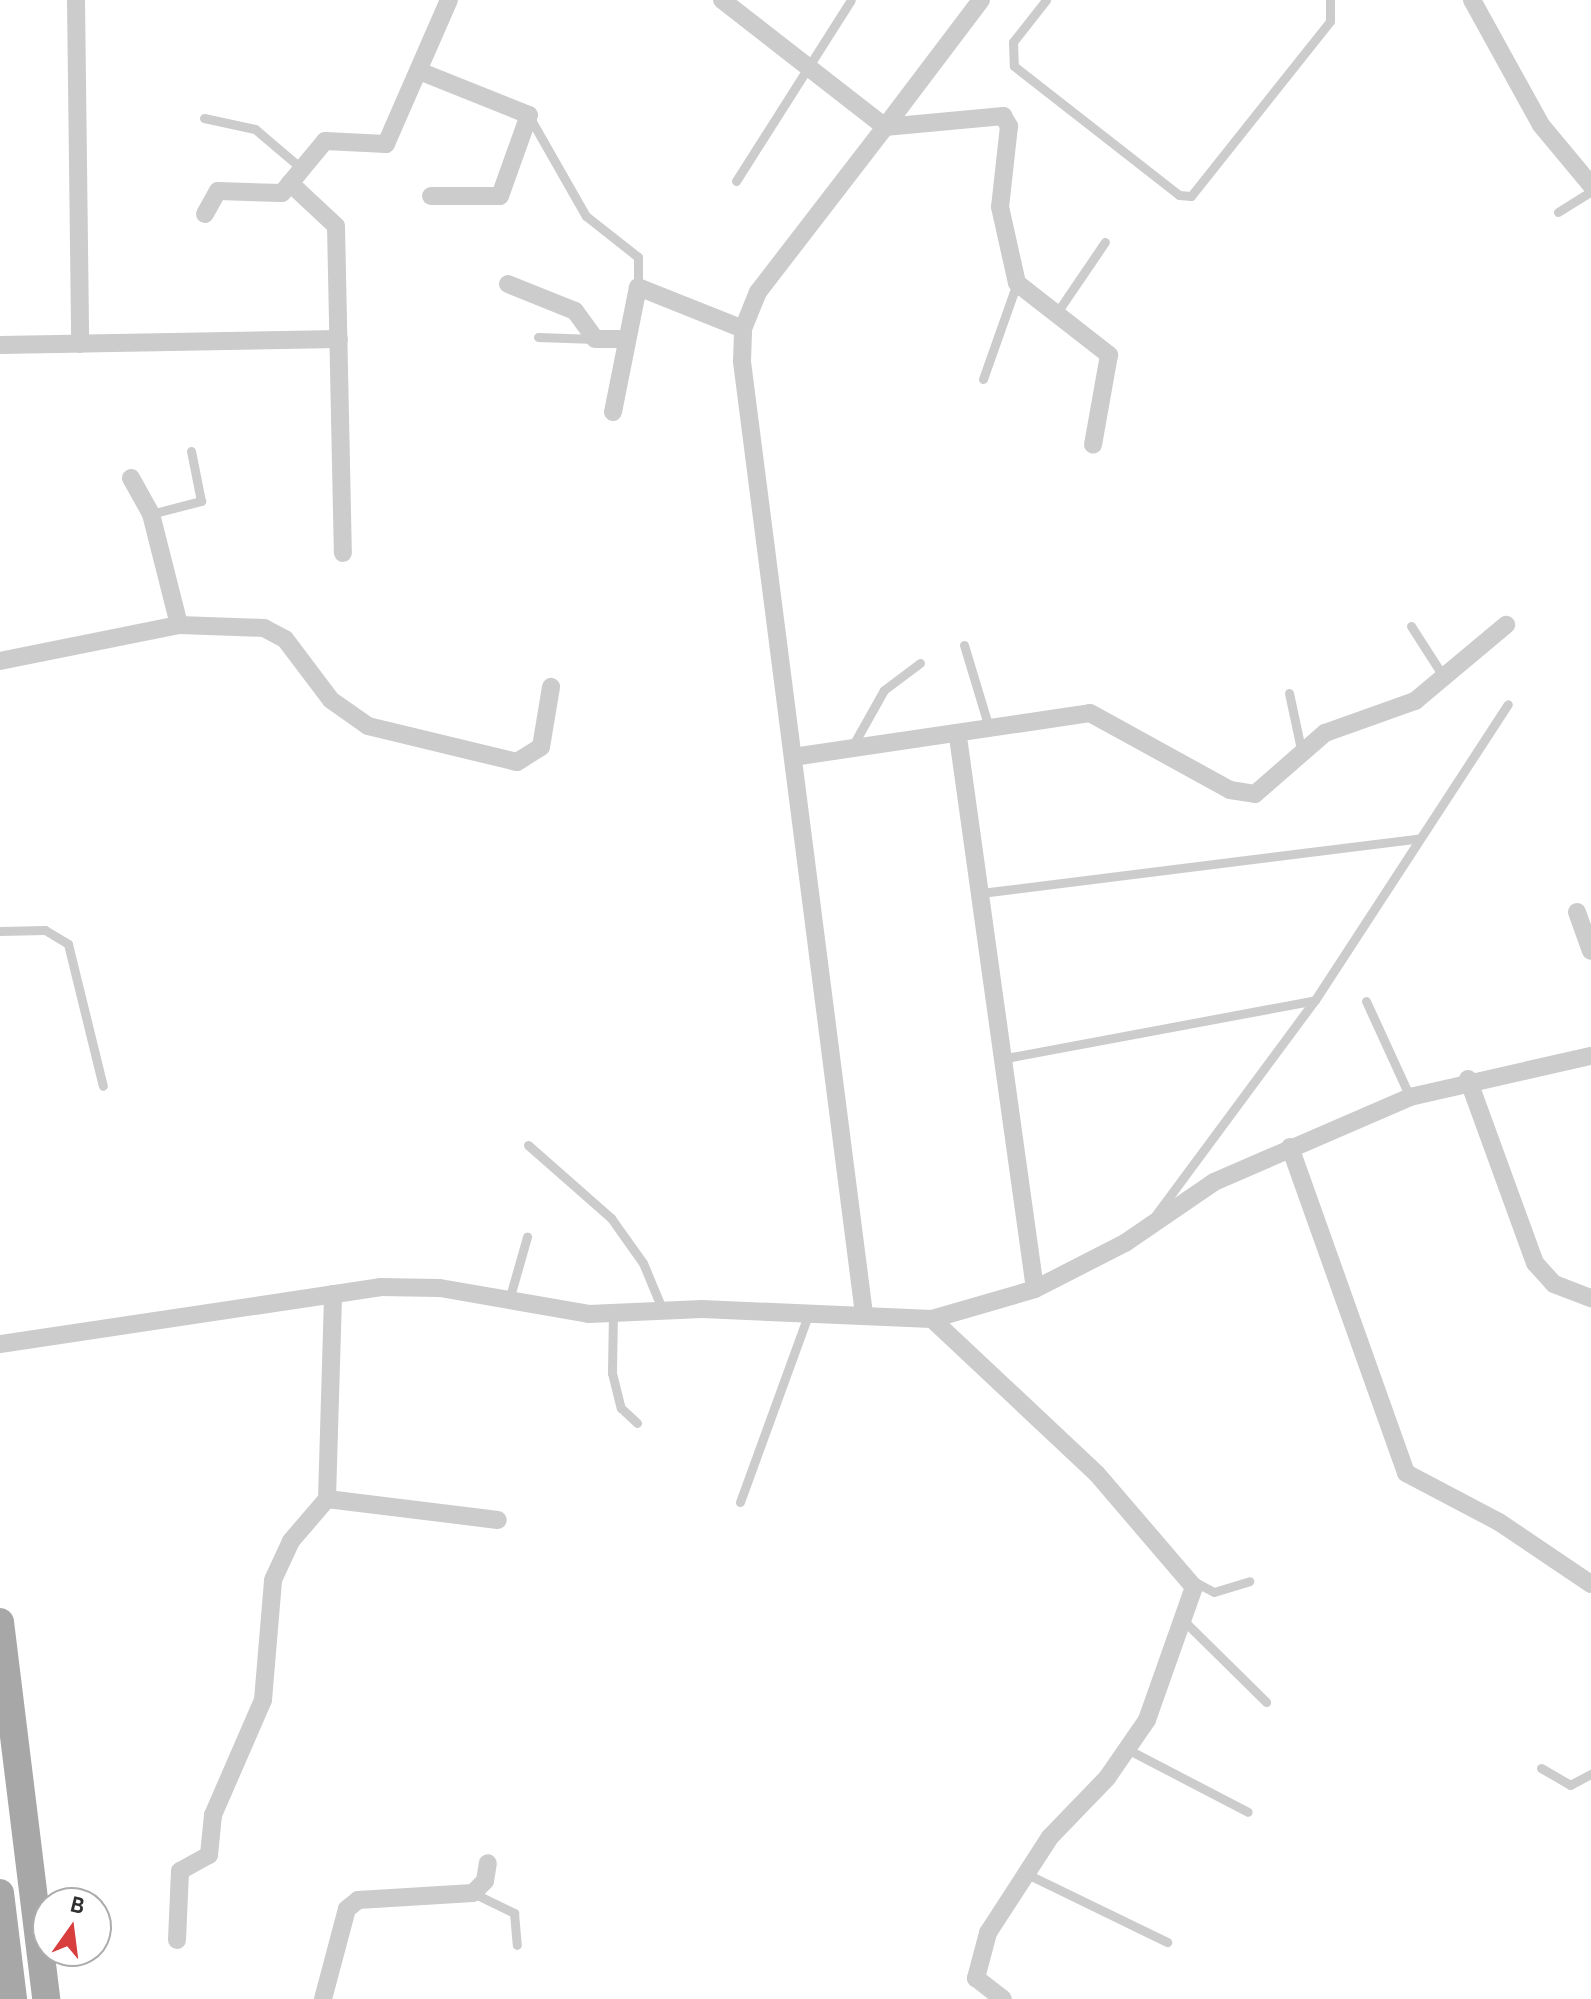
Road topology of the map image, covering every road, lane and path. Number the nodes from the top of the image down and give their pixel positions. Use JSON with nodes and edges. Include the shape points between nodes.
{"nodes":[{"id":1,"x":76,"y":0,"type":"edge"},
{"id":2,"x":449,"y":0,"type":"edge"},
{"id":3,"x":851,"y":0,"type":"edge"},
{"id":4,"x":981,"y":0,"type":"edge"},
{"id":5,"x":1046,"y":0,"type":"edge"},
{"id":6,"x":1330,"y":0,"type":"edge"},
{"id":7,"x":1472,"y":0,"type":"edge"},
{"id":8,"x":726,"y":1,"type":"edge"},
{"id":9,"x":806,"y":62,"type":"junction"},
{"id":10,"x":419,"y":71,"type":"junction"},
{"id":11,"x":529,"y":115,"type":"junction"},
{"id":12,"x":204,"y":118,"type":"dead end"},
{"id":13,"x":885,"y":127,"type":"junction"},
{"id":14,"x":296,"y":175,"type":"junction"},
{"id":15,"x":736,"y":181,"type":"dead end"},
{"id":16,"x":1591,"y":188,"type":"edge"},
{"id":17,"x":431,"y":196,"type":"dead end"},
{"id":18,"x":1558,"y":212,"type":"dead end"},
{"id":19,"x":205,"y":214,"type":"dead end"},
{"id":20,"x":1105,"y":242,"type":"dead end"},
{"id":21,"x":1017,"y":283,"type":"junction"},
{"id":22,"x":508,"y":284,"type":"dead end"},
{"id":23,"x":638,"y":287,"type":"junction"},
{"id":24,"x":1056,"y":314,"type":"junction"},
{"id":25,"x":743,"y":329,"type":"junction"},
{"id":26,"x":538,"y":337,"type":"dead end"},
{"id":27,"x":339,"y":339,"type":"junction"},
{"id":28,"x":595,"y":339,"type":"junction"},
{"id":29,"x":625,"y":339,"type":"junction"},
{"id":30,"x":80,"y":344,"type":"junction"},
{"id":31,"x":0,"y":345,"type":"edge"},
{"id":32,"x":983,"y":379,"type":"dead end"},
{"id":33,"x":613,"y":412,"type":"dead end"},
{"id":34,"x":1093,"y":445,"type":"dead end"},
{"id":35,"x":191,"y":451,"type":"dead end"},
{"id":36,"x":131,"y":478,"type":"dead end"},
{"id":37,"x":151,"y":514,"type":"junction"},
{"id":38,"x":343,"y":553,"type":"dead end"},
{"id":39,"x":179,"y":625,"type":"junction"},
{"id":40,"x":1506,"y":625,"type":"dead end"},
{"id":41,"x":1411,"y":626,"type":"dead end"},
{"id":42,"x":964,"y":645,"type":"dead end"},
{"id":43,"x":0,"y":661,"type":"edge"},
{"id":44,"x":920,"y":663,"type":"dead end"},
{"id":45,"x":1445,"y":679,"type":"junction"},
{"id":46,"x":551,"y":687,"type":"dead end"},
{"id":47,"x":1289,"y":693,"type":"dead end"},
{"id":48,"x":1508,"y":704,"type":"dead end"},
{"id":49,"x":990,"y":731,"type":"junction"},
{"id":50,"x":958,"y":737,"type":"junction"},
{"id":51,"x":1301,"y":749,"type":"junction"},
{"id":52,"x":850,"y":750,"type":"junction"},
{"id":53,"x":793,"y":757,"type":"junction"},
{"id":54,"x":1420,"y":838,"type":"junction"},
{"id":55,"x":981,"y":893,"type":"junction"},
{"id":56,"x":1577,"y":912,"type":"dead end"},
{"id":57,"x":0,"y":931,"type":"edge"},
{"id":58,"x":1591,"y":951,"type":"edge"},
{"id":59,"x":1315,"y":1000,"type":"junction"},
{"id":60,"x":1366,"y":1001,"type":"dead end"},
{"id":61,"x":1591,"y":1056,"type":"edge"},
{"id":62,"x":1001,"y":1059,"type":"junction"},
{"id":63,"x":1468,"y":1079,"type":"junction"},
{"id":64,"x":103,"y":1086,"type":"dead end"},
{"id":65,"x":1410,"y":1097,"type":"junction"},
{"id":66,"x":528,"y":1145,"type":"dead end"},
{"id":67,"x":1290,"y":1147,"type":"junction"},
{"id":68,"x":1146,"y":1228,"type":"junction"},
{"id":69,"x":527,"y":1237,"type":"dead end"},
{"id":70,"x":1035,"y":1289,"type":"junction"},
{"id":71,"x":333,"y":1294,"type":"junction"},
{"id":72,"x":1591,"y":1298,"type":"edge"},
{"id":73,"x":509,"y":1300,"type":"junction"},
{"id":74,"x":663,"y":1311,"type":"junction"},
{"id":75,"x":809,"y":1312,"type":"junction"},
{"id":76,"x":613,"y":1313,"type":"junction"},
{"id":77,"x":864,"y":1314,"type":"junction"},
{"id":78,"x":932,"y":1319,"type":"junction"},
{"id":79,"x":0,"y":1344,"type":"edge"},
{"id":80,"x":637,"y":1423,"type":"dead end"},
{"id":81,"x":327,"y":1499,"type":"junction"},
{"id":82,"x":740,"y":1502,"type":"dead end"},
{"id":83,"x":498,"y":1520,"type":"dead end"},
{"id":84,"x":1192,"y":1579,"type":"junction"},
{"id":85,"x":1249,"y":1581,"type":"dead end"},
{"id":86,"x":1591,"y":1584,"type":"edge"},
{"id":87,"x":0,"y":1622,"type":"edge"},
{"id":88,"x":1185,"y":1622,"type":"junction"},
{"id":89,"x":1266,"y":1702,"type":"dead end"},
{"id":90,"x":1127,"y":1749,"type":"junction"},
{"id":91,"x":1541,"y":1768,"type":"dead end"},
{"id":92,"x":1591,"y":1774,"type":"edge"},
{"id":93,"x":1248,"y":1812,"type":"dead end"},
{"id":94,"x":488,"y":1863,"type":"dead end"},
{"id":95,"x":1024,"y":1872,"type":"junction"},
{"id":96,"x":0,"y":1893,"type":"edge"},
{"id":97,"x":473,"y":1893,"type":"junction"},
{"id":98,"x":177,"y":1940,"type":"dead end"},
{"id":99,"x":1167,"y":1942,"type":"dead end"},
{"id":100,"x":517,"y":1945,"type":"dead end"},
{"id":101,"x":13,"y":1999,"type":"edge"},
{"id":102,"x":46,"y":1999,"type":"edge"},
{"id":103,"x":323,"y":1999,"type":"edge"},
{"id":104,"x":1003,"y":1999,"type":"edge"}],
"edges":[{"from":1,"to":30,"type":"street"},
{"from":2,"to":10,"type":"street"},
{"from":3,"to":9,"type":"lane"},
{"from":4,"to":13,"type":"street"},
{"from":5,"to":6,"type":"lane","via":[[1013,42],[1014,66],[1179,195],[1191,196],[1330,21]]},
{"from":7,"to":16,"type":"street","via":[[1541,125]]},
{"from":8,"to":9,"type":"street"},
{"from":9,"to":13,"type":"street"},
{"from":9,"to":15,"type":"lane"},
{"from":10,"to":11,"type":"street"},
{"from":10,"to":14,"type":"street","via":[[386,144],[325,141]]},
{"from":11,"to":17,"type":"street","via":[[500,196]]},
{"from":11,"to":23,"type":"lane","via":[[586,216],[638,257]]},
{"from":12,"to":14,"type":"lane","via":[[255,129]]},
{"from":13,"to":21,"type":"street","via":[[1003,116],[1009,126],[1000,207]]},
{"from":13,"to":25,"type":"street","via":[[758,292]]},
{"from":14,"to":19,"type":"street","via":[[275,197],[218,191]]},
{"from":14,"to":27,"type":"street","via":[[336,226]]},
{"from":16,"to":18,"type":"lane"},
{"from":20,"to":24,"type":"lane"},
{"from":21,"to":24,"type":"street"},
{"from":21,"to":32,"type":"lane"},
{"from":22,"to":28,"type":"street","via":[[575,311]]},
{"from":23,"to":25,"type":"street"},
{"from":23,"to":29,"type":"street"},
{"from":24,"to":34,"type":"street","via":[[1109,355]]},
{"from":25,"to":53,"type":"street"},
{"from":26,"to":28,"type":"lane"},
{"from":27,"to":30,"type":"street"},
{"from":27,"to":38,"type":"street"},
{"from":28,"to":29,"type":"street"},
{"from":29,"to":33,"type":"street"},
{"from":30,"to":31,"type":"street"},
{"from":35,"to":37,"type":"lane","via":[[201,501]]},
{"from":36,"to":37,"type":"street"},
{"from":37,"to":39,"type":"street"},
{"from":39,"to":43,"type":"street"},
{"from":39,"to":46,"type":"street","via":[[264,628],[285,639],[331,700],[368,726],[517,762],[541,747]]},
{"from":40,"to":45,"type":"street"},
{"from":41,"to":45,"type":"lane"},
{"from":42,"to":49,"type":"lane"},
{"from":44,"to":52,"type":"lane","via":[[884,690]]},
{"from":45,"to":51,"type":"street","via":[[1415,701],[1350,721]]},
{"from":47,"to":51,"type":"lane"},
{"from":48,"to":54,"type":"lane"},
{"from":49,"to":50,"type":"street"},
{"from":49,"to":51,"type":"street","via":[[1090,713],[1230,790],[1255,794]]},
{"from":50,"to":52,"type":"street"},
{"from":50,"to":55,"type":"street"},
{"from":52,"to":53,"type":"street"},
{"from":53,"to":77,"type":"street"},
{"from":54,"to":55,"type":"lane"},
{"from":54,"to":59,"type":"lane"},
{"from":55,"to":62,"type":"street"},
{"from":56,"to":58,"type":"street"},
{"from":57,"to":64,"type":"lane","via":[[45,930],[68,944]]},
{"from":59,"to":62,"type":"lane"},
{"from":59,"to":68,"type":"lane"},
{"from":60,"to":65,"type":"lane"},
{"from":61,"to":63,"type":"street"},
{"from":62,"to":70,"type":"street"},
{"from":63,"to":65,"type":"street"},
{"from":63,"to":72,"type":"street","via":[[1535,1263],[1554,1284]]},
{"from":65,"to":67,"type":"street"},
{"from":66,"to":74,"type":"lane","via":[[611,1218],[643,1263]]},
{"from":67,"to":68,"type":"street","via":[[1214,1182]]},
{"from":67,"to":86,"type":"street","via":[[1406,1473],[1499,1522]]},
{"from":68,"to":70,"type":"street"},
{"from":69,"to":73,"type":"lane"},
{"from":70,"to":78,"type":"street"},
{"from":71,"to":73,"type":"street","via":[[440,1288]]},
{"from":71,"to":79,"type":"street"},
{"from":71,"to":81,"type":"street"},
{"from":73,"to":76,"type":"street"},
{"from":74,"to":75,"type":"street"},
{"from":74,"to":76,"type":"street"},
{"from":75,"to":77,"type":"street"},
{"from":75,"to":82,"type":"lane"},
{"from":76,"to":80,"type":"lane","via":[[612,1373],[621,1408]]},
{"from":77,"to":78,"type":"street"},
{"from":78,"to":84,"type":"street","via":[[1097,1474]]},
{"from":81,"to":83,"type":"street"},
{"from":81,"to":98,"type":"street","via":[[291,1541],[273,1580],[263,1700],[213,1815],[209,1855],[180,1871]]},
{"from":84,"to":85,"type":"lane","via":[[1214,1592]]},
{"from":84,"to":88,"type":"street","via":[[1195,1598]]},
{"from":87,"to":102,"type":"main road"},
{"from":88,"to":89,"type":"lane"},
{"from":88,"to":90,"type":"street","via":[[1147,1720]]},
{"from":90,"to":93,"type":"lane"},
{"from":90,"to":95,"type":"street"},
{"from":91,"to":92,"type":"lane","via":[[1570,1785]]},
{"from":94,"to":97,"type":"street","via":[[485,1881]]},
{"from":95,"to":99,"type":"lane"},
{"from":95,"to":104,"type":"street","via":[[976,1966],[976,1978]]},
{"from":96,"to":101,"type":"main road"},
{"from":97,"to":100,"type":"lane","via":[[514,1913]]},
{"from":97,"to":103,"type":"street","via":[[358,1900],[347,1909]]}]}
